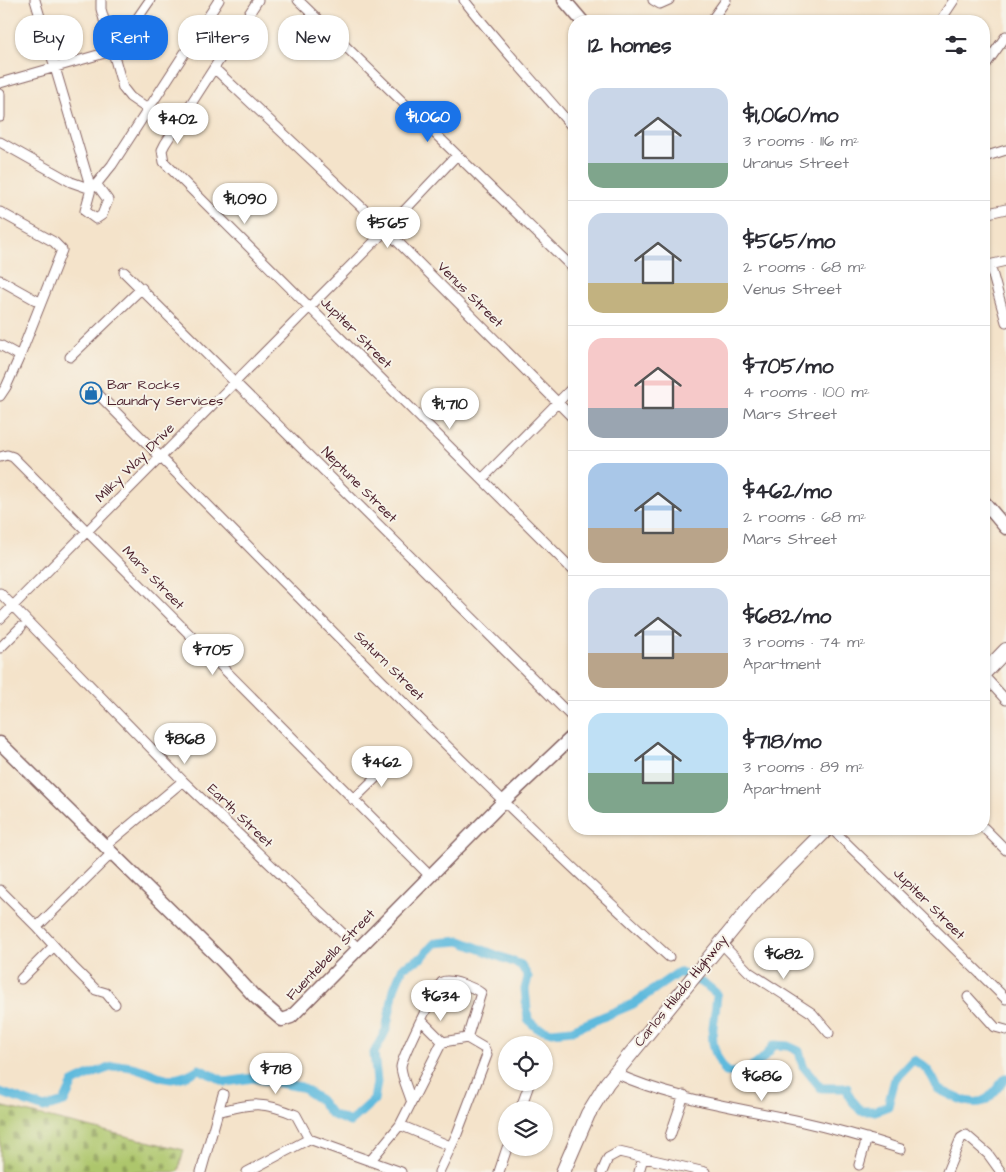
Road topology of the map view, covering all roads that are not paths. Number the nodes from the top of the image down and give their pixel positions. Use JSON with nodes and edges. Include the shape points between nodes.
{"nodes":[{"id":1,"x":35,"y":0,"type":"edge"},
{"id":2,"x":101,"y":0,"type":"edge"},
{"id":3,"x":150,"y":0,"type":"edge"},
{"id":4,"x":219,"y":0,"type":"edge"},
{"id":5,"x":258,"y":0,"type":"edge"},
{"id":6,"x":298,"y":0,"type":"edge"},
{"id":7,"x":464,"y":0,"type":"edge"},
{"id":8,"x":564,"y":0,"type":"edge"},
{"id":9,"x":669,"y":0,"type":"edge"},
{"id":10,"x":726,"y":0,"type":"edge"},
{"id":11,"x":954,"y":0,"type":"edge"},
{"id":12,"x":654,"y":1,"type":"edge"},
{"id":13,"x":103,"y":15,"type":"edge"},
{"id":14,"x":140,"y":15,"type":"edge"},
{"id":15,"x":577,"y":15,"type":"edge"},
{"id":16,"x":715,"y":15,"type":"edge"},
{"id":17,"x":944,"y":15,"type":"edge"},
{"id":18,"x":1006,"y":36,"type":"edge"},
{"id":19,"x":93,"y":56,"type":"edge"},
{"id":20,"x":990,"y":59,"type":"edge"},
{"id":21,"x":115,"y":60,"type":"edge"},
{"id":22,"x":56,"y":67,"type":"junction"},
{"id":23,"x":214,"y":68,"type":"junction"},
{"id":24,"x":0,"y":83,"type":"edge"},
{"id":25,"x":0,"y":94,"type":"edge"},
{"id":26,"x":149,"y":110,"type":"junction"},
{"id":27,"x":0,"y":117,"type":"edge"},
{"id":28,"x":568,"y":122,"type":"edge"},
{"id":29,"x":175,"y":128,"type":"junction"},
{"id":30,"x":0,"y":142,"type":"edge"},
{"id":31,"x":1006,"y":150,"type":"edge"},
{"id":32,"x":457,"y":155,"type":"junction"},
{"id":33,"x":990,"y":155,"type":"edge"},
{"id":34,"x":94,"y":187,"type":"junction"},
{"id":35,"x":1006,"y":209,"type":"edge"},
{"id":36,"x":0,"y":212,"type":"edge"},
{"id":37,"x":990,"y":213,"type":"edge"},
{"id":38,"x":386,"y":230,"type":"junction"},
{"id":39,"x":1006,"y":261,"type":"edge"},
{"id":40,"x":568,"y":264,"type":"edge"},
{"id":41,"x":990,"y":265,"type":"edge"},
{"id":42,"x":124,"y":272,"type":"dead end"},
{"id":43,"x":990,"y":275,"type":"edge"},
{"id":44,"x":0,"y":280,"type":"edge"},
{"id":45,"x":142,"y":288,"type":"junction"},
{"id":46,"x":41,"y":303,"type":"junction"},
{"id":47,"x":310,"y":306,"type":"junction"},
{"id":48,"x":1006,"y":322,"type":"edge"},
{"id":49,"x":0,"y":345,"type":"edge"},
{"id":50,"x":20,"y":356,"type":"junction"},
{"id":51,"x":70,"y":357,"type":"dead end"},
{"id":52,"x":237,"y":382,"type":"junction"},
{"id":53,"x":94,"y":390,"type":"dead end"},
{"id":54,"x":568,"y":392,"type":"edge"},
{"id":55,"x":0,"y":396,"type":"edge"},
{"id":56,"x":557,"y":402,"type":"junction"},
{"id":57,"x":568,"y":413,"type":"edge"},
{"id":58,"x":0,"y":457,"type":"edge"},
{"id":59,"x":161,"y":457,"type":"junction"},
{"id":60,"x":482,"y":479,"type":"junction"},
{"id":61,"x":990,"y":509,"type":"edge"},
{"id":62,"x":1006,"y":528,"type":"edge"},
{"id":63,"x":87,"y":530,"type":"junction"},
{"id":64,"x":568,"y":565,"type":"edge"},
{"id":65,"x":0,"y":593,"type":"edge"},
{"id":66,"x":13,"y":606,"type":"junction"},
{"id":67,"x":0,"y":619,"type":"edge"},
{"id":68,"x":21,"y":627,"type":"dead end"},
{"id":69,"x":0,"y":648,"type":"edge"},
{"id":70,"x":1006,"y":650,"type":"edge"},
{"id":71,"x":990,"y":667,"type":"edge"},
{"id":72,"x":990,"y":681,"type":"edge"},
{"id":73,"x":1006,"y":700,"type":"edge"},
{"id":74,"x":568,"y":713,"type":"edge"},
{"id":75,"x":568,"y":741,"type":"edge"},
{"id":76,"x":0,"y":743,"type":"edge"},
{"id":77,"x":394,"y":760,"type":"dead end"},
{"id":78,"x":183,"y":781,"type":"junction"},
{"id":79,"x":353,"y":800,"type":"junction"},
{"id":80,"x":504,"y":801,"type":"junction"},
{"id":81,"x":990,"y":834,"type":"edge"},
{"id":82,"x":821,"y":835,"type":"edge"},
{"id":83,"x":838,"y":835,"type":"edge"},
{"id":84,"x":108,"y":850,"type":"junction"},
{"id":85,"x":1006,"y":850,"type":"edge"},
{"id":86,"x":430,"y":876,"type":"junction"},
{"id":87,"x":0,"y":890,"type":"edge"},
{"id":88,"x":37,"y":927,"type":"junction"},
{"id":89,"x":721,"y":943,"type":"junction"},
{"id":90,"x":53,"y":947,"type":"junction"},
{"id":91,"x":358,"y":948,"type":"junction"},
{"id":92,"x":669,"y":957,"type":"dead end"},
{"id":93,"x":21,"y":979,"type":"dead end"},
{"id":94,"x":968,"y":996,"type":"dead end"},
{"id":95,"x":1006,"y":999,"type":"edge"},
{"id":96,"x":115,"y":1004,"type":"dead end"},
{"id":97,"x":421,"y":1020,"type":"junction"},
{"id":98,"x":1006,"y":1030,"type":"edge"},
{"id":99,"x":829,"y":1033,"type":"dead end"},
{"id":100,"x":467,"y":1038,"type":"junction"},
{"id":101,"x":444,"y":1042,"type":"junction"},
{"id":102,"x":615,"y":1073,"type":"junction"},
{"id":103,"x":222,"y":1094,"type":"dead end"},
{"id":104,"x":684,"y":1095,"type":"junction"},
{"id":105,"x":411,"y":1100,"type":"junction"},
{"id":106,"x":218,"y":1112,"type":"junction"},
{"id":107,"x":400,"y":1125,"type":"junction"},
{"id":108,"x":670,"y":1136,"type":"dead end"},
{"id":109,"x":867,"y":1138,"type":"junction"},
{"id":110,"x":309,"y":1139,"type":"junction"},
{"id":111,"x":450,"y":1146,"type":"junction"},
{"id":112,"x":901,"y":1149,"type":"dead end"},
{"id":113,"x":504,"y":1156,"type":"edge"},
{"id":114,"x":643,"y":1158,"type":"junction"},
{"id":115,"x":371,"y":1160,"type":"junction"},
{"id":116,"x":860,"y":1165,"type":"dead end"},
{"id":117,"x":676,"y":1169,"type":"edge"},
{"id":118,"x":201,"y":1172,"type":"edge"},
{"id":119,"x":247,"y":1172,"type":"edge"},
{"id":120,"x":401,"y":1172,"type":"edge"},
{"id":121,"x":439,"y":1172,"type":"edge"},
{"id":122,"x":499,"y":1172,"type":"edge"},
{"id":123,"x":563,"y":1172,"type":"edge"},
{"id":124,"x":602,"y":1172,"type":"edge"},
{"id":125,"x":639,"y":1172,"type":"edge"},
{"id":126,"x":705,"y":1172,"type":"edge"},
{"id":127,"x":947,"y":1172,"type":"edge"},
{"id":128,"x":1001,"y":1172,"type":"edge"}],
"edges":[{"from":1,"to":22,"type":"street"},
{"from":2,"to":13,"type":"street"},
{"from":3,"to":14,"type":"street"},
{"from":4,"to":26,"type":"street"},
{"from":5,"to":23,"type":"street"},
{"from":6,"to":32,"type":"street"},
{"from":7,"to":28,"type":"street"},
{"from":8,"to":15,"type":"street"},
{"from":9,"to":12,"type":"street","via":[[660,4]]},
{"from":10,"to":16,"type":"street"},
{"from":11,"to":17,"type":"street"},
{"from":18,"to":20,"type":"street"},
{"from":19,"to":22,"type":"street"},
{"from":21,"to":26,"type":"street","via":[[123,88]]},
{"from":22,"to":24,"type":"street"},
{"from":22,"to":34,"type":"street"},
{"from":23,"to":29,"type":"street"},
{"from":23,"to":38,"type":"street","name":"Venus Street"},
{"from":25,"to":27,"type":"street"},
{"from":26,"to":29,"type":"street"},
{"from":26,"to":34,"type":"street"},
{"from":29,"to":47,"type":"street","name":"Jupiter Street","via":[[162,156],[167,166]]},
{"from":30,"to":34,"type":"street","via":[[70,182]]},
{"from":31,"to":33,"type":"street"},
{"from":32,"to":38,"type":"street","name":"Milky Way Drive"},
{"from":32,"to":40,"type":"street"},
{"from":35,"to":37,"type":"street"},
{"from":36,"to":46,"type":"street","via":[[54,242],[62,250]]},
{"from":38,"to":47,"type":"street","name":"Milky Way Drive"},
{"from":38,"to":56,"type":"street","name":"Venus Street"},
{"from":39,"to":41,"type":"street"},
{"from":42,"to":45,"type":"street","name":"Neptune Street"},
{"from":43,"to":48,"type":"street"},
{"from":44,"to":46,"type":"street"},
{"from":45,"to":51,"type":"street"},
{"from":45,"to":52,"type":"street","name":"Neptune Street"},
{"from":46,"to":50,"type":"street"},
{"from":47,"to":52,"type":"street","name":"Milky Way Drive"},
{"from":47,"to":60,"type":"street","name":"Jupiter Street"},
{"from":49,"to":50,"type":"street"},
{"from":50,"to":55,"type":"street"},
{"from":52,"to":59,"type":"street","name":"Milky Way Drive"},
{"from":52,"to":74,"type":"street","name":"Neptune Street"},
{"from":53,"to":59,"type":"street","name":"Saturn Street"},
{"from":54,"to":56,"type":"street"},
{"from":56,"to":57,"type":"street","name":"Venus Street"},
{"from":56,"to":60,"type":"street"},
{"from":58,"to":63,"type":"street","name":"Mars Street","via":[[13,457]]},
{"from":59,"to":63,"type":"street","name":"Milky Way Drive"},
{"from":59,"to":80,"type":"street","name":"Saturn Street"},
{"from":60,"to":64,"type":"street","name":"Jupiter Street"},
{"from":61,"to":62,"type":"street"},
{"from":63,"to":66,"type":"street","name":"Milky Way Drive"},
{"from":63,"to":79,"type":"street","name":"Mars Street"},
{"from":65,"to":66,"type":"street","name":"Earth Street"},
{"from":66,"to":67,"type":"street","name":"Milky Way Drive"},
{"from":66,"to":78,"type":"street","name":"Earth Street"},
{"from":68,"to":69,"type":"street"},
{"from":70,"to":71,"type":"main road"},
{"from":72,"to":73,"type":"street"},
{"from":75,"to":80,"type":"street","name":"Fuentebella Street"},
{"from":76,"to":84,"type":"street","name":"Fuentebella Street"},
{"from":77,"to":79,"type":"street"},
{"from":78,"to":84,"type":"street"},
{"from":78,"to":91,"type":"street","name":"Earth Street"},
{"from":79,"to":86,"type":"street","name":"Mars Street"},
{"from":80,"to":86,"type":"street","name":"Fuentebella Street"},
{"from":80,"to":92,"type":"street","name":"Saturn Street"},
{"from":81,"to":85,"type":"street"},
{"from":82,"to":89,"type":"main road","name":"Carlos Hilado Highway","via":[[758,898]]},
{"from":83,"to":95,"type":"street","name":"Jupiter Street"},
{"from":84,"to":88,"type":"street"},
{"from":84,"to":91,"type":"street","name":"Fuentebella Street","via":[[282,1020],[291,1017]]},
{"from":86,"to":91,"type":"street","name":"Fuentebella Street"},
{"from":87,"to":88,"type":"street"},
{"from":88,"to":90,"type":"street"},
{"from":89,"to":99,"type":"street","via":[[749,972],[812,1013]]},
{"from":89,"to":102,"type":"main road","name":"Carlos Hilado Highway"},
{"from":90,"to":93,"type":"street"},
{"from":90,"to":96,"type":"street"},
{"from":94,"to":98,"type":"street","via":[[995,1027]]},
{"from":97,"to":100,"type":"street","via":[[442,982],[450,981],[479,991],[482,996]]},
{"from":97,"to":101,"type":"street"},
{"from":97,"to":105,"type":"street","via":[[401,1067]]},
{"from":100,"to":101,"type":"street"},
{"from":100,"to":111,"type":"street","via":[[484,1048],[487,1054]]},
{"from":101,"to":105,"type":"street"},
{"from":102,"to":104,"type":"street"},
{"from":102,"to":123,"type":"main road","name":"Carlos Hilado Highway","via":[[588,1114]]},
{"from":103,"to":106,"type":"street"},
{"from":104,"to":108,"type":"street"},
{"from":104,"to":109,"type":"street"},
{"from":105,"to":107,"type":"street"},
{"from":106,"to":110,"type":"street","via":[[247,1105],[276,1107],[296,1115]]},
{"from":106,"to":118,"type":"street"},
{"from":107,"to":111,"type":"street"},
{"from":107,"to":115,"type":"street"},
{"from":109,"to":112,"type":"street"},
{"from":109,"to":116,"type":"street"},
{"from":110,"to":115,"type":"street"},
{"from":110,"to":119,"type":"street"},
{"from":111,"to":121,"type":"street"},
{"from":113,"to":122,"type":"street"},
{"from":114,"to":117,"type":"street"},
{"from":114,"to":124,"type":"street","via":[[626,1153],[612,1154]]},
{"from":114,"to":125,"type":"street"},
{"from":115,"to":120,"type":"street"},
{"from":117,"to":126,"type":"street"},
{"from":127,"to":128,"type":"street","via":[[961,1138],[966,1135],[988,1154]]}]}
